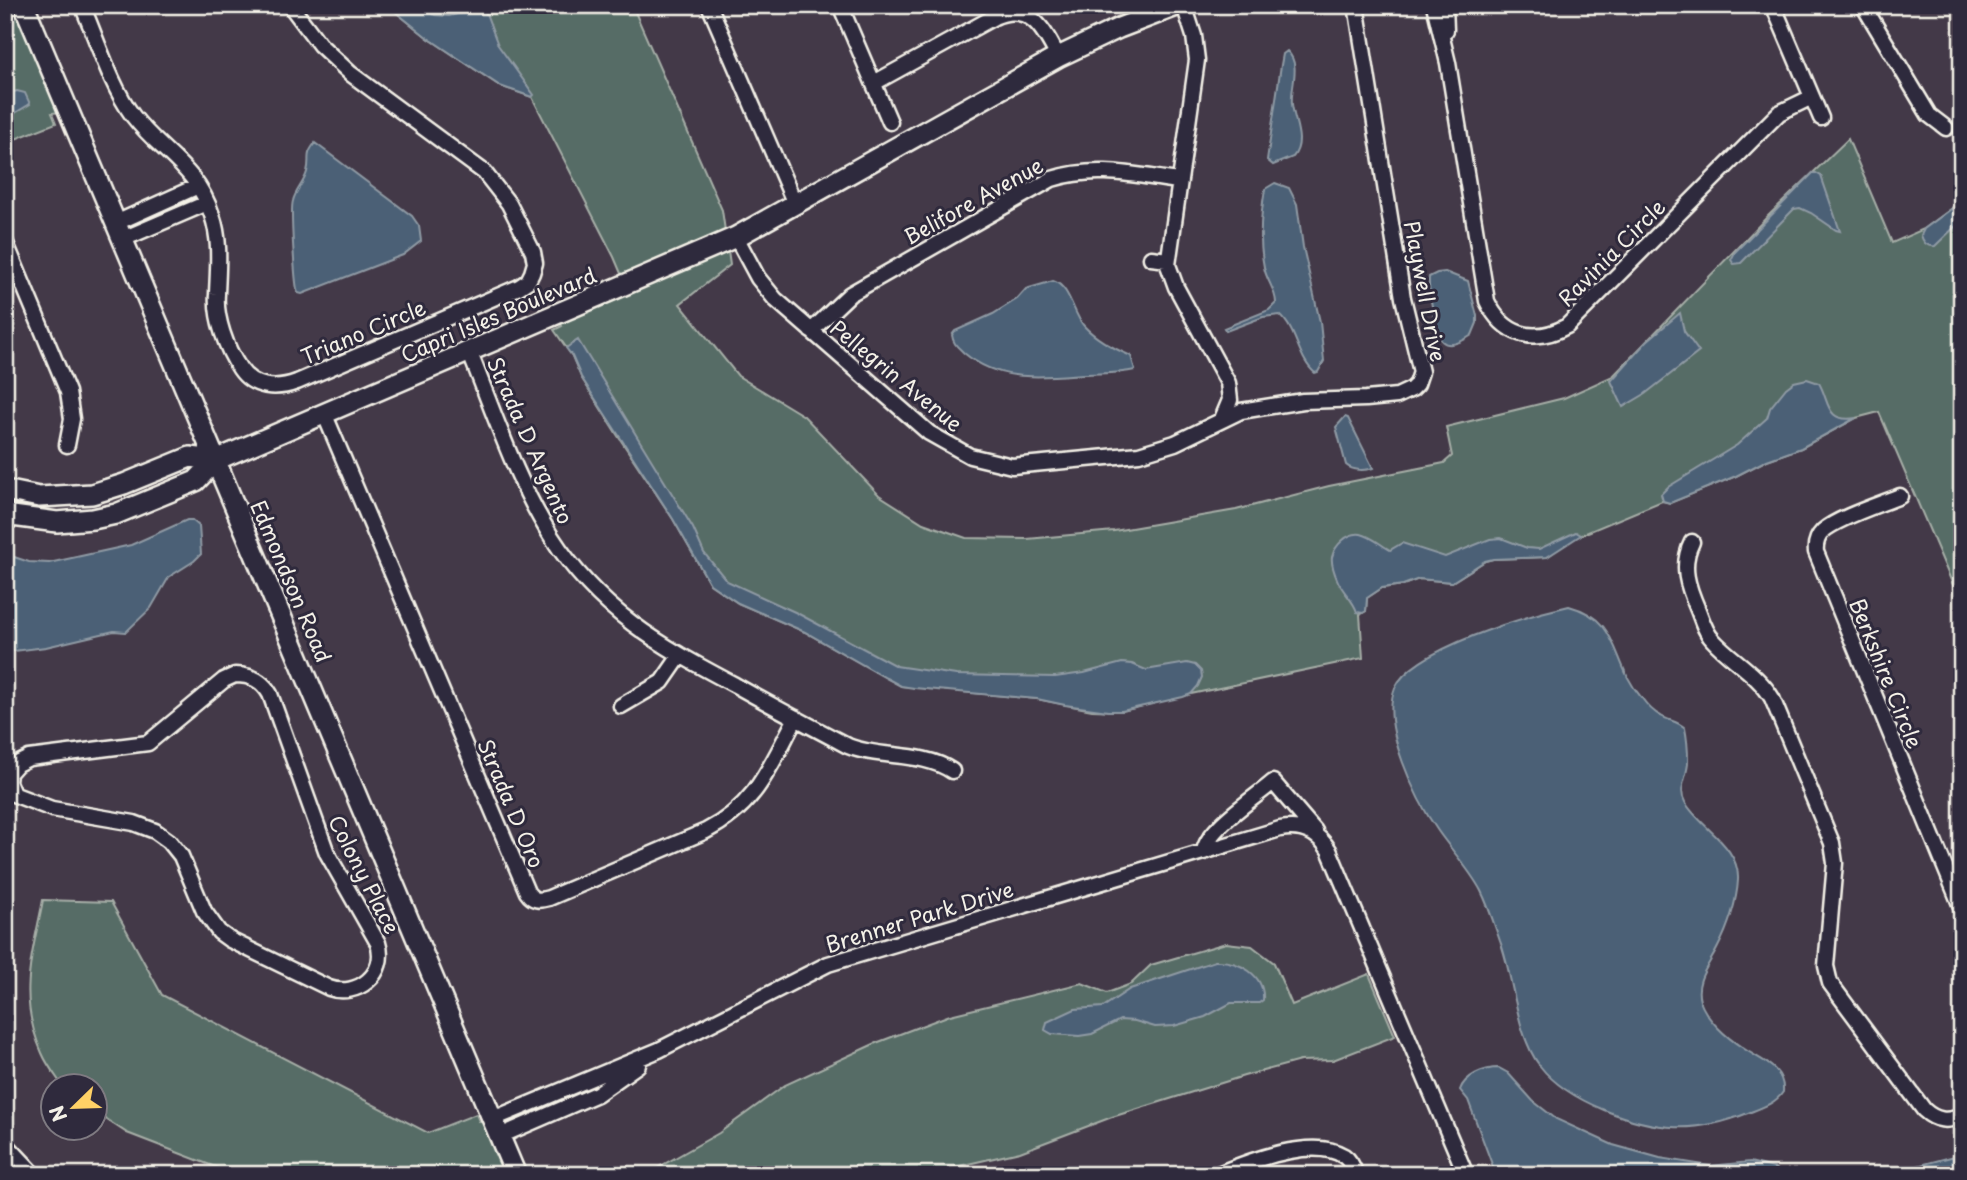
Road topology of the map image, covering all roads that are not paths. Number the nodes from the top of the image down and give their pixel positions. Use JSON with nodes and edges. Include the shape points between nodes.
{"nodes":[{"id":1,"x":24,"y":5,"type":"edge"},
{"id":2,"x":82,"y":5,"type":"edge"},
{"id":3,"x":290,"y":5,"type":"edge"},
{"id":4,"x":709,"y":5,"type":"edge"},
{"id":5,"x":840,"y":5,"type":"edge"},
{"id":6,"x":1181,"y":5,"type":"edge"},
{"id":7,"x":1356,"y":5,"type":"edge"},
{"id":8,"x":1434,"y":5,"type":"edge"},
{"id":9,"x":1445,"y":5,"type":"edge"},
{"id":10,"x":1773,"y":5,"type":"edge"},
{"id":11,"x":1863,"y":5,"type":"edge"},
{"id":12,"x":1058,"y":57,"type":"junction"},
{"id":13,"x":1448,"y":63,"type":"junction"},
{"id":14,"x":873,"y":83,"type":"junction"},
{"id":15,"x":1812,"y":97,"type":"junction"},
{"id":16,"x":1821,"y":118,"type":"dead end"},
{"id":17,"x":890,"y":122,"type":"dead end"},
{"id":18,"x":1946,"y":128,"type":"dead end"},
{"id":19,"x":1178,"y":181,"type":"junction"},
{"id":20,"x":198,"y":186,"type":"junction"},
{"id":21,"x":207,"y":202,"type":"junction"},
{"id":22,"x":795,"y":204,"type":"junction"},
{"id":23,"x":120,"y":231,"type":"junction"},
{"id":24,"x":736,"y":237,"type":"junction"},
{"id":25,"x":5,"y":241,"type":"edge"},
{"id":26,"x":1151,"y":258,"type":"dead end"},
{"id":27,"x":1168,"y":260,"type":"junction"},
{"id":28,"x":811,"y":331,"type":"junction"},
{"id":29,"x":469,"y":351,"type":"junction"},
{"id":30,"x":324,"y":413,"type":"junction"},
{"id":31,"x":1222,"y":419,"type":"junction"},
{"id":32,"x":67,"y":445,"type":"dead end"},
{"id":33,"x":216,"y":460,"type":"junction"},
{"id":34,"x":110,"y":489,"type":"junction"},
{"id":35,"x":5,"y":490,"type":"edge"},
{"id":36,"x":1900,"y":496,"type":"dead end"},
{"id":37,"x":116,"y":513,"type":"junction"},
{"id":38,"x":5,"y":515,"type":"edge"},
{"id":39,"x":1692,"y":542,"type":"dead end"},
{"id":40,"x":680,"y":656,"type":"junction"},
{"id":41,"x":621,"y":706,"type":"dead end"},
{"id":42,"x":796,"y":718,"type":"junction"},
{"id":43,"x":952,"y":771,"type":"dead end"},
{"id":44,"x":7,"y":773,"type":"edge"},
{"id":45,"x":9,"y":794,"type":"edge"},
{"id":46,"x":1320,"y":838,"type":"junction"},
{"id":47,"x":1204,"y":852,"type":"junction"},
{"id":48,"x":1962,"y":909,"type":"edge"},
{"id":49,"x":1962,"y":1116,"type":"edge"},
{"id":50,"x":496,"y":1128,"type":"junction"},
{"id":51,"x":5,"y":1143,"type":"edge"},
{"id":52,"x":1462,"y":1170,"type":"edge"},
{"id":53,"x":35,"y":1175,"type":"edge"},
{"id":54,"x":516,"y":1175,"type":"edge"},
{"id":55,"x":1216,"y":1175,"type":"edge"},
{"id":56,"x":1356,"y":1175,"type":"edge"}],
"edges":[{"from":1,"to":23,"type":"street","name":"Edmondson Road"},
{"from":2,"to":20,"type":"street","name":"Triano Circle","via":[[128,108],[187,168]]},
{"from":3,"to":21,"type":"street","name":"Triano Circle","via":[[320,45],[351,74],[484,172],[509,204],[533,252],[533,273],[519,286],[297,382],[265,386],[240,368],[219,321],[219,251]]},
{"from":4,"to":22,"type":"street"},
{"from":5,"to":14,"type":"street"},
{"from":6,"to":12,"type":"street","name":"Capri Isles Boulevard"},
{"from":6,"to":19,"type":"street","via":[[1194,36],[1197,60]]},
{"from":7,"to":31,"type":"street","name":"Playwell Drive","via":[[1420,378],[1412,389],[1397,396],[1285,403]]},
{"from":8,"to":13,"type":"street","name":"Ravinia Circle"},
{"from":9,"to":13,"type":"street","name":"Ravinia Circle"},
{"from":10,"to":15,"type":"street"},
{"from":11,"to":18,"type":"street","via":[[1929,115]]},
{"from":12,"to":14,"type":"street","via":[[1037,23],[1011,11]]},
{"from":12,"to":22,"type":"street","name":"Capri Isles Boulevard"},
{"from":13,"to":15,"type":"street","name":"Ravinia Circle","via":[[1487,300],[1504,325],[1528,335],[1550,334],[1567,326],[1779,113]]},
{"from":14,"to":17,"type":"street"},
{"from":15,"to":16,"type":"street"},
{"from":19,"to":27,"type":"street"},
{"from":19,"to":28,"type":"street","name":"Belifore Avenue","via":[[1100,171],[1052,179],[860,288]]},
{"from":20,"to":21,"type":"street","name":"Triano Circle"},
{"from":20,"to":23,"type":"street"},
{"from":21,"to":23,"type":"street"},
{"from":22,"to":24,"type":"street","name":"Capri Isles Boulevard"},
{"from":23,"to":33,"type":"street","name":"Edmondson Road"},
{"from":24,"to":28,"type":"street","name":"Pellegrin Avenue","via":[[767,290]]},
{"from":24,"to":29,"type":"street","name":"Capri Isles Boulevard"},
{"from":25,"to":32,"type":"street","via":[[68,392],[72,419]]},
{"from":26,"to":27,"type":"street"},
{"from":27,"to":31,"type":"street","via":[[1172,279],[1228,383],[1230,400]]},
{"from":28,"to":31,"type":"street","name":"Pellegrin Avenue","via":[[929,433],[984,461],[1029,466],[1139,454],[1175,443]]},
{"from":29,"to":30,"type":"street","name":"Capri Isles Boulevard"},
{"from":29,"to":40,"type":"street","name":"Strada D Argento","via":[[528,493],[552,538],[612,609]]},
{"from":30,"to":33,"type":"street","name":"Capri Isles Boulevard"},
{"from":30,"to":42,"type":"street","name":"Strada D Oro","via":[[532,902],[727,820],[756,791]]},
{"from":33,"to":34,"type":"street","name":"Capri Isles Boulevard","via":[[190,457]]},
{"from":33,"to":37,"type":"street","name":"Capri Isles Boulevard","via":[[196,481]]},
{"from":33,"to":50,"type":"street","name":"Edmondson Road"},
{"from":34,"to":35,"type":"street","name":"Capri Isles Boulevard","via":[[55,497]]},
{"from":34,"to":37,"type":"street"},
{"from":36,"to":48,"type":"street","name":"Berkshire Circle","via":[[1831,526],[1820,534],[1816,552]]},
{"from":37,"to":38,"type":"street","name":"Capri Isles Boulevard","via":[[57,522]]},
{"from":39,"to":49,"type":"street","via":[[1686,579],[1705,628],[1772,698],[1832,843],[1835,863],[1825,966],[1830,983],[1924,1110],[1941,1120]]},
{"from":40,"to":41,"type":"street","via":[[659,685]]},
{"from":40,"to":42,"type":"street","name":"Strada D Argento"},
{"from":42,"to":43,"type":"street","name":"Strada D Argento","via":[[858,750],[932,761]]},
{"from":44,"to":45,"type":"street","name":"Colony Place"},
{"from":44,"to":45,"type":"street","name":"Colony Place","via":[[34,757],[148,743],[224,680],[244,675],[258,680],[270,694],[327,853],[378,943],[381,956],[376,971],[361,986],[335,990],[230,940],[209,919],[181,856],[155,831],[52,809]]},
{"from":46,"to":47,"type":"street","name":"Brenner Park Drive","via":[[1303,829],[1288,828]]},
{"from":46,"to":47,"type":"street","via":[[1273,782],[1213,832]]},
{"from":46,"to":52,"type":"street","via":[[1329,850]]},
{"from":47,"to":50,"type":"street","name":"Brenner Park Drive","via":[[836,961],[659,1050],[597,1094]]},
{"from":50,"to":54,"type":"street","name":"Edmondson Road"},
{"from":51,"to":53,"type":"street"},
{"from":55,"to":56,"type":"street","via":[[1266,1155],[1304,1151],[1341,1155],[1350,1161]]}]}
